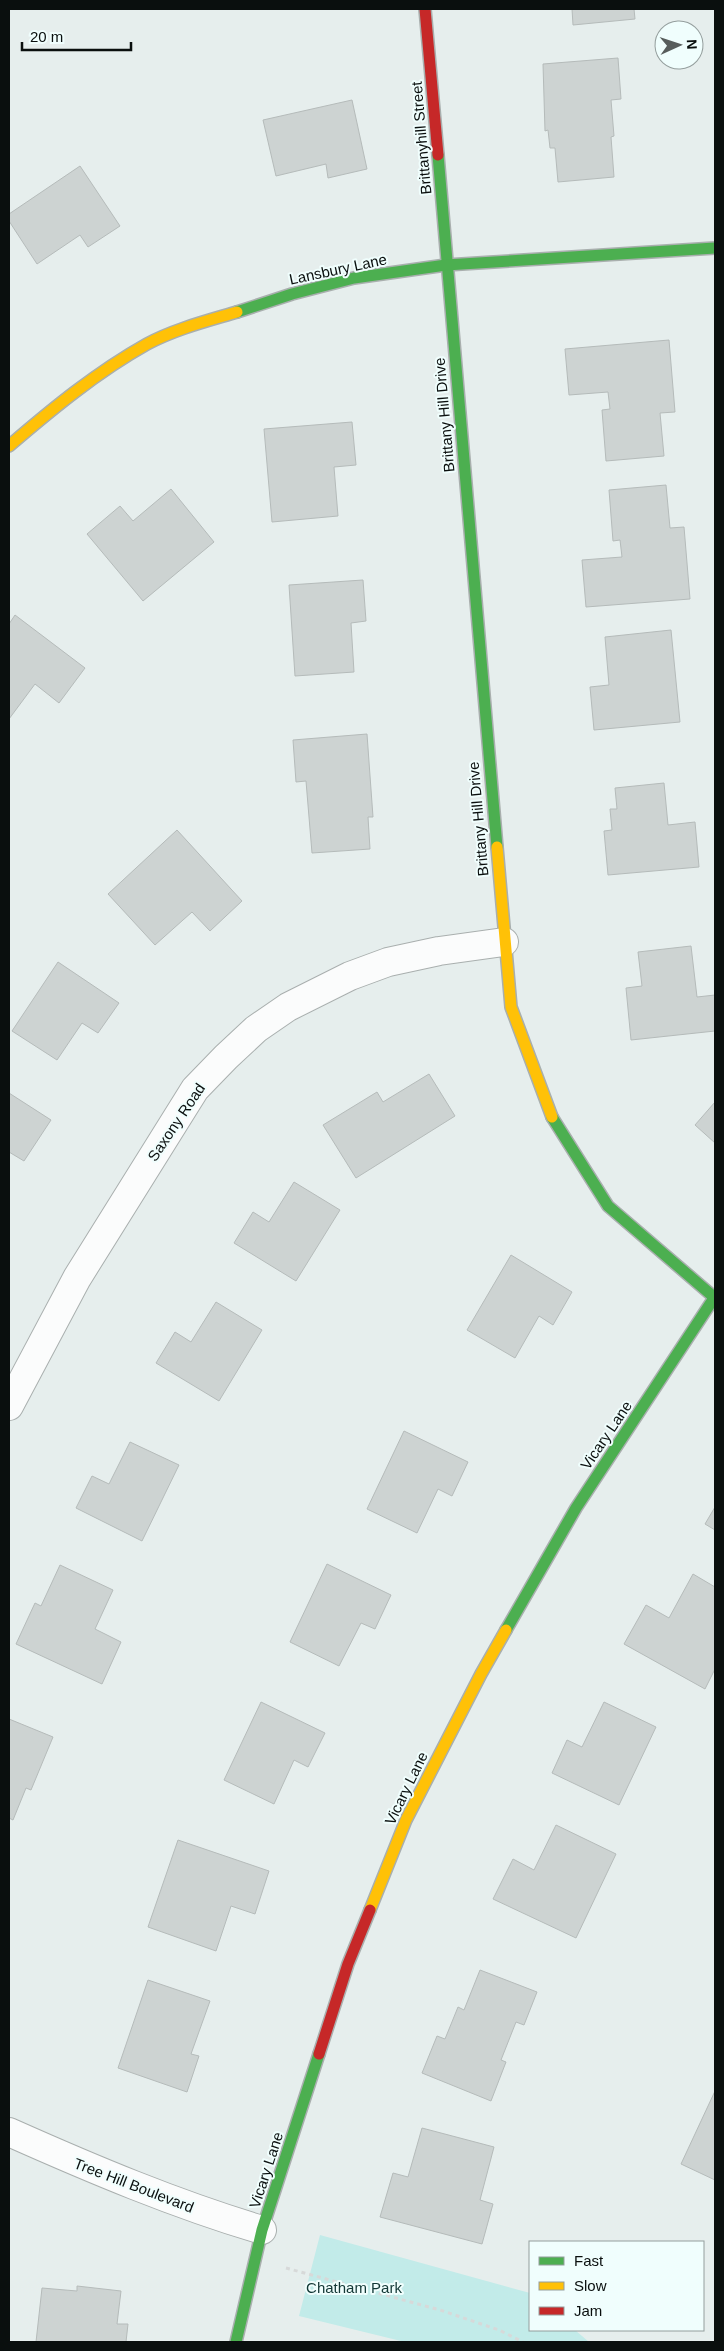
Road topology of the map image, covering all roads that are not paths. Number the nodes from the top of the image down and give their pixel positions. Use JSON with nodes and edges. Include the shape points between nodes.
{"nodes":[{"id":1,"x":425,"y":9,"type":"edge"},
{"id":2,"x":715,"y":248,"type":"edge"},
{"id":3,"x":446,"y":265,"type":"junction"},
{"id":4,"x":9,"y":446,"type":"edge"},
{"id":5,"x":504,"y":942,"type":"junction"},
{"id":6,"x":715,"y":1298,"type":"edge"},
{"id":7,"x":9,"y":1406,"type":"edge"},
{"id":8,"x":9,"y":2132,"type":"edge"},
{"id":9,"x":262,"y":2230,"type":"junction"},
{"id":10,"x":236,"y":2342,"type":"edge"}],
"edges":[{"from":1,"to":3,"type":"street","name":"Brittanyhill Street"},
{"from":2,"to":3,"type":"street","name":"Lansbury Lane"},
{"from":3,"to":4,"type":"street","name":"Lansbury Lane","via":[[354,278],[292,294],[148,344],[66,397]]},
{"from":3,"to":5,"type":"street","name":"Brittany Hill Drive"},
{"from":5,"to":6,"type":"street","name":"Brittany Hill Drive","via":[[511,1007],[552,1117],[608,1206]]},
{"from":5,"to":7,"type":"street","name":"Saxony Road","via":[[380,965],[288,1007],[256,1028],[195,1089],[77,1278]]},
{"from":6,"to":9,"type":"street","name":"Vicary Lane","via":[[570,1516],[481,1674],[406,1820],[348,1964]]},
{"from":8,"to":9,"type":"street","name":"Tree Hill Boulevard","via":[[88,2168],[211,2215]]},
{"from":9,"to":10,"type":"street","name":"Vicary Lane"}]}
